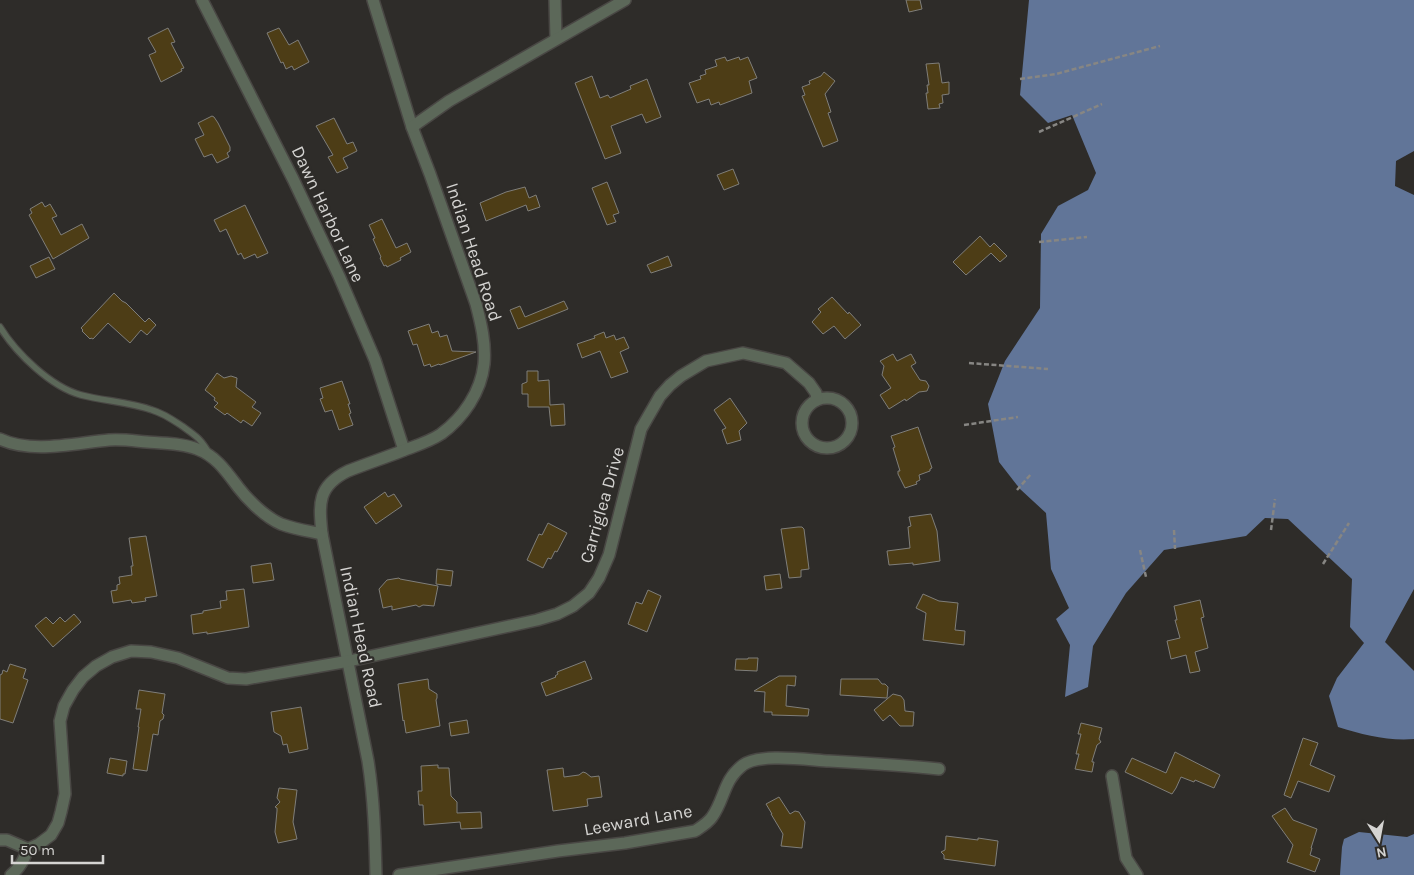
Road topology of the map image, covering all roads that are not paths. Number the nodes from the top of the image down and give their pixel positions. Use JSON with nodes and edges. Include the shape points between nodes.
{"nodes":[{"id":1,"x":202,"y":0,"type":"edge"},
{"id":2,"x":374,"y":0,"type":"edge"},
{"id":3,"x":555,"y":0,"type":"edge"},
{"id":4,"x":625,"y":0,"type":"edge"},
{"id":5,"x":556,"y":39,"type":"junction"},
{"id":6,"x":412,"y":127,"type":"junction"},
{"id":7,"x":0,"y":327,"type":"edge"},
{"id":8,"x":817,"y":400,"type":"junction"},
{"id":9,"x":0,"y":439,"type":"edge"},
{"id":10,"x":404,"y":450,"type":"junction"},
{"id":11,"x":211,"y":456,"type":"junction"},
{"id":12,"x":322,"y":534,"type":"junction"},
{"id":13,"x":349,"y":661,"type":"junction"},
{"id":14,"x":939,"y":769,"type":"dead end"},
{"id":15,"x":1112,"y":776,"type":"dead end"},
{"id":16,"x":0,"y":840,"type":"edge"},
{"id":17,"x":28,"y":848,"type":"junction"},
{"id":18,"x":11,"y":875,"type":"edge"},
{"id":19,"x":376,"y":875,"type":"edge"},
{"id":20,"x":398,"y":875,"type":"edge"},
{"id":21,"x":1137,"y":875,"type":"edge"}],
"edges":[{"from":1,"to":10,"type":"street","name":"Dawn Harbor Lane","via":[[339,276],[375,360]]},
{"from":2,"to":6,"type":"street","name":"Indian Head Road"},
{"from":3,"to":5,"type":"street"},
{"from":4,"to":5,"type":"street"},
{"from":5,"to":6,"type":"street","via":[[449,101]]},
{"from":6,"to":10,"type":"street","name":"Indian Head Road","via":[[476,304],[484,342],[484,365],[474,397],[454,423],[422,444]]},
{"from":7,"to":11,"type":"lane","via":[[40,373],[60,386],[80,395],[152,410],[170,418],[200,438]]},
{"from":8,"to":8,"type":"street","via":[[808,406],[803,416],[802,427],[806,437],[814,445],[836,446],[845,440],[850,430],[851,419],[847,409],[839,401]]},
{"from":8,"to":13,"type":"street","name":"Carriglea Drive","via":[[809,383],[786,363],[743,353],[706,361],[670,385],[641,429],[610,555],[589,593],[573,606],[537,620]]},
{"from":9,"to":11,"type":"street","via":[[37,447],[134,441],[183,446]]},
{"from":10,"to":12,"type":"street","name":"Indian Head Road","via":[[339,475],[332,482],[323,494],[319,509]]},
{"from":11,"to":12,"type":"street","via":[[269,517]]},
{"from":12,"to":13,"type":"street","name":"Indian Head Road"},
{"from":13,"to":17,"type":"street","name":"Carriglea Drive","via":[[246,679],[228,678],[178,658],[151,652],[131,651],[112,656],[83,677],[64,706],[60,721],[65,794],[61,812],[51,835]]},
{"from":13,"to":19,"type":"street","name":"Indian Head Road","via":[[372,784]]},
{"from":14,"to":20,"type":"street","name":"Leeward Lane","via":[[762,759],[744,764],[734,773],[712,818],[695,831]]},
{"from":15,"to":21,"type":"street","via":[[1126,858]]},
{"from":16,"to":17,"type":"street"},
{"from":17,"to":18,"type":"street","via":[[24,860]]}]}
